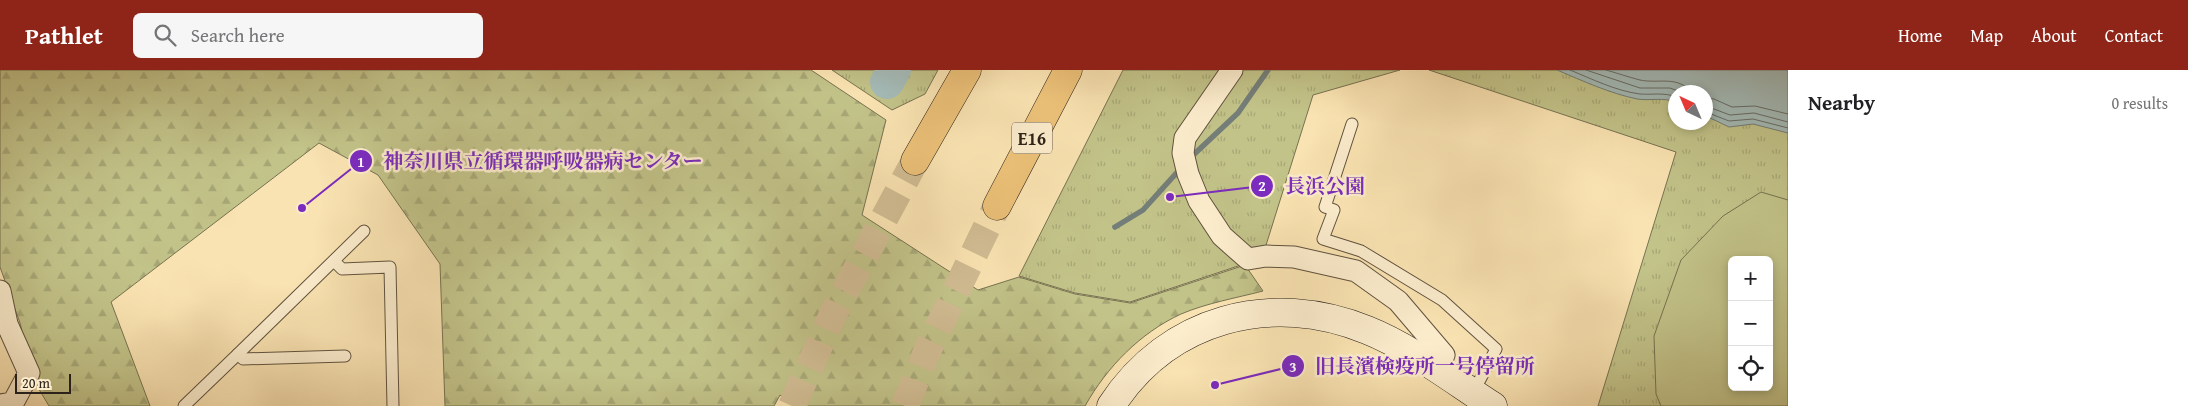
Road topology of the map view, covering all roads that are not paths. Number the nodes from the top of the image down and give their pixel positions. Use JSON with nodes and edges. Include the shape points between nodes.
{"nodes":[{"id":1,"x":967,"y":70,"type":"edge"},
{"id":2,"x":1068,"y":70,"type":"edge"},
{"id":3,"x":1072,"y":70,"type":"edge"},
{"id":4,"x":1232,"y":70,"type":"edge"},
{"id":5,"x":1049,"y":104,"type":"junction"},
{"id":6,"x":1352,"y":124,"type":"dead end"},
{"id":7,"x":915,"y":161,"type":"tunnel mouth"},
{"id":8,"x":997,"y":206,"type":"tunnel mouth"},
{"id":9,"x":364,"y":231,"type":"dead end"},
{"id":10,"x":334,"y":261,"type":"junction"},
{"id":11,"x":0,"y":291,"type":"edge"},
{"id":12,"x":238,"y":354,"type":"junction"},
{"id":13,"x":345,"y":356,"type":"dead end"},
{"id":14,"x":1443,"y":357,"type":"dead end"},
{"id":15,"x":1483,"y":400,"type":"edge"},
{"id":16,"x":0,"y":405,"type":"edge"},
{"id":17,"x":184,"y":406,"type":"edge"},
{"id":18,"x":393,"y":406,"type":"edge"},
{"id":19,"x":1111,"y":406,"type":"edge"}],
"edges":[{"from":1,"to":7,"type":"highway"},
{"from":2,"to":5,"type":"highway","number":"E16"},
{"from":3,"to":5,"type":"highway"},
{"from":4,"to":14,"type":"street","via":[[1185,138],[1183,153],[1199,201],[1222,236],[1248,259],[1294,257],[1356,271],[1398,301]]},
{"from":5,"to":8,"type":"highway","number":"E16"},
{"from":6,"to":15,"type":"lane","via":[[1325,207],[1334,210],[1323,239],[1361,251],[1442,300],[1496,349]]},
{"from":9,"to":10,"type":"lane"},
{"from":10,"to":12,"type":"lane"},
{"from":10,"to":18,"type":"lane","via":[[342,269],[390,267]]},
{"from":11,"to":16,"type":"street","via":[[7,324],[29,373],[13,403]]},
{"from":12,"to":13,"type":"lane","via":[[243,359]]},
{"from":12,"to":17,"type":"lane"},
{"from":15,"to":19,"type":"street","via":[[1429,364],[1368,330],[1334,319],[1294,312],[1229,318],[1195,330],[1160,350],[1122,388]]}]}
